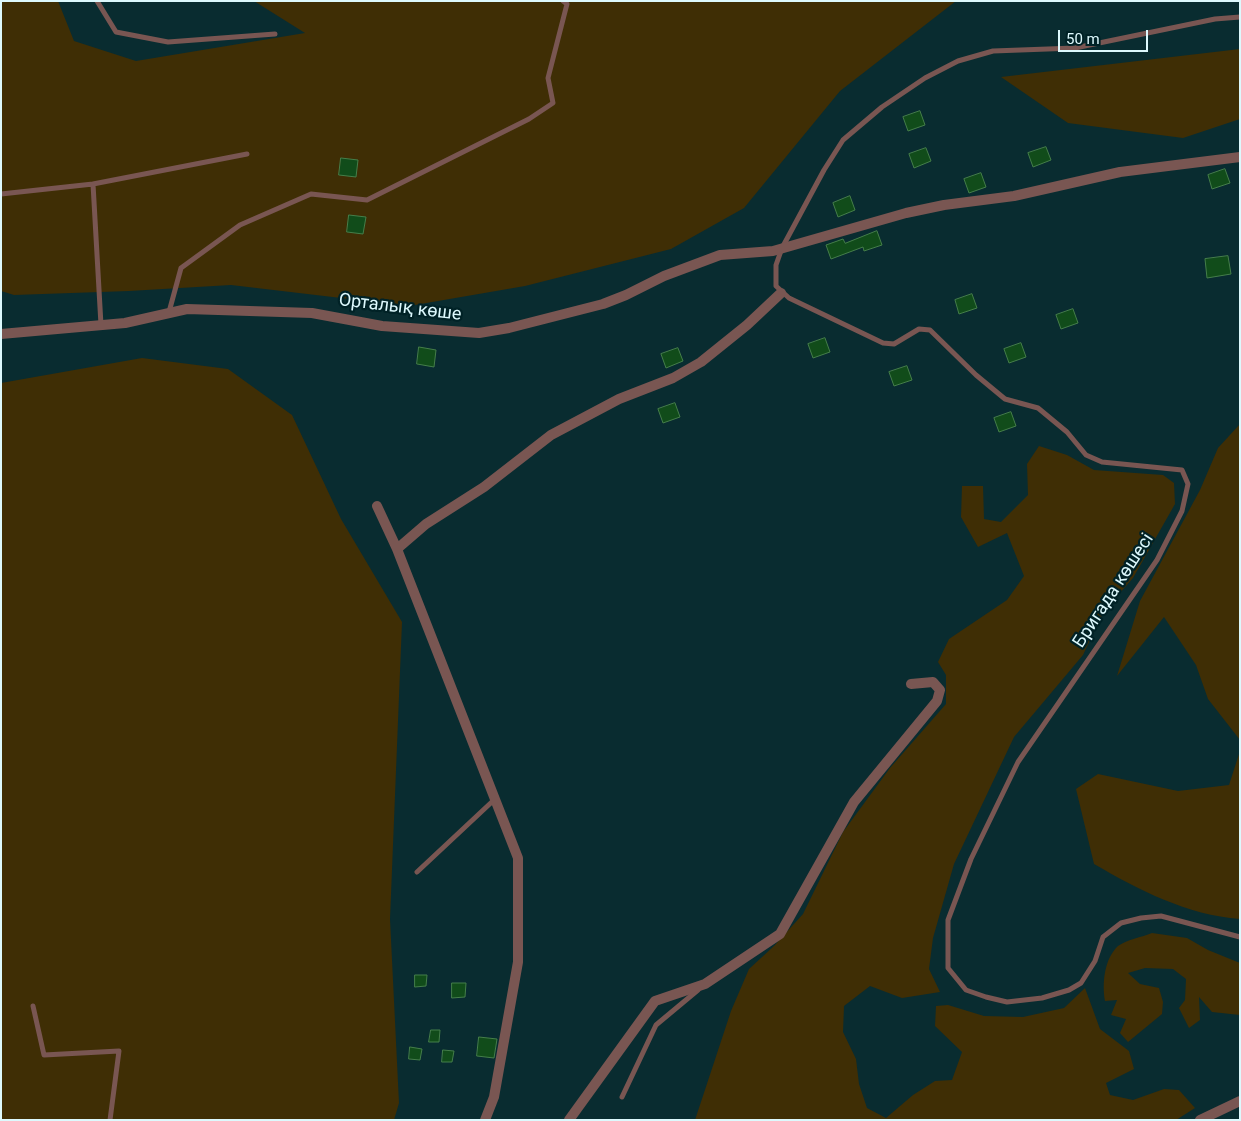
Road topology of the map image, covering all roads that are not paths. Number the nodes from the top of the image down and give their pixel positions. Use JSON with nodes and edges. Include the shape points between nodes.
{"nodes":[{"id":1,"x":97,"y":1,"type":"edge"},
{"id":2,"x":563,"y":1,"type":"edge"},
{"id":3,"x":1240,"y":17,"type":"edge"},
{"id":4,"x":275,"y":34,"type":"dead end"},
{"id":5,"x":247,"y":154,"type":"dead end"},
{"id":6,"x":1240,"y":157,"type":"edge"},
{"id":7,"x":93,"y":184,"type":"junction"},
{"id":8,"x":1,"y":194,"type":"edge"},
{"id":9,"x":782,"y":248,"type":"junction"},
{"id":10,"x":781,"y":293,"type":"junction"},
{"id":11,"x":169,"y":312,"type":"junction"},
{"id":12,"x":101,"y":325,"type":"junction"},
{"id":13,"x":1,"y":334,"type":"edge"},
{"id":14,"x":377,"y":506,"type":"dead end"},
{"id":15,"x":397,"y":549,"type":"junction"},
{"id":16,"x":911,"y":684,"type":"dead end"},
{"id":17,"x":496,"y":799,"type":"junction"},
{"id":18,"x":417,"y":872,"type":"dead end"},
{"id":19,"x":1240,"y":937,"type":"edge"},
{"id":20,"x":705,"y":984,"type":"junction"},
{"id":21,"x":33,"y":1006,"type":"dead end"},
{"id":22,"x":622,"y":1097,"type":"dead end"},
{"id":23,"x":1240,"y":1101,"type":"edge"},
{"id":24,"x":110,"y":1120,"type":"edge"},
{"id":25,"x":485,"y":1120,"type":"edge"},
{"id":26,"x":569,"y":1120,"type":"edge"},
{"id":27,"x":1200,"y":1120,"type":"edge"}],
"edges":[{"from":1,"to":4,"type":"lane","via":[[116,32],[168,42]]},
{"from":2,"to":11,"type":"lane","via":[[567,4],[548,78],[553,103],[529,119],[367,200],[311,194],[240,225],[181,268]]},
{"from":3,"to":9,"type":"lane","via":[[1215,19],[1075,48],[993,51],[950,65],[882,107],[843,140]]},
{"from":5,"to":7,"type":"lane"},
{"from":6,"to":9,"type":"street","name":"Орталық көше","via":[[1120,172],[1014,196],[944,205]]},
{"from":7,"to":8,"type":"lane"},
{"from":7,"to":12,"type":"lane"},
{"from":9,"to":10,"type":"lane","via":[[775,276]]},
{"from":9,"to":11,"type":"street","name":"Орталық көше","via":[[720,255],[603,304],[479,333],[382,326],[312,313],[187,309]]},
{"from":10,"to":15,"type":"street","via":[[702,362],[673,378],[619,399],[551,435],[484,487],[426,524]]},
{"from":10,"to":19,"type":"lane","name":"Бригада көшесі","via":[[883,343],[894,344],[919,329],[930,330],[1005,399],[1038,408],[1067,432],[1086,455],[1102,462],[1182,470],[1188,484],[1182,511],[1157,560],[1018,762],[971,859],[948,920],[948,968],[966,990],[1007,1002],[1042,998],[1081,983],[1096,961],[1102,937],[1121,923],[1161,916]]},
{"from":11,"to":12,"type":"street","name":"Орталық көше","via":[[125,323]]},
{"from":12,"to":13,"type":"street","name":"Орталық көше"},
{"from":14,"to":15,"type":"street"},
{"from":15,"to":17,"type":"street"},
{"from":16,"to":20,"type":"street","via":[[933,682],[940,690],[937,702],[854,802],[780,934]]},
{"from":17,"to":18,"type":"lane"},
{"from":17,"to":25,"type":"street","via":[[518,858],[518,962],[494,1096]]},
{"from":20,"to":22,"type":"lane","via":[[656,1025]]},
{"from":20,"to":26,"type":"street","via":[[655,1002]]},
{"from":21,"to":24,"type":"lane","via":[[44,1055],[119,1051]]},
{"from":23,"to":27,"type":"street"}]}
